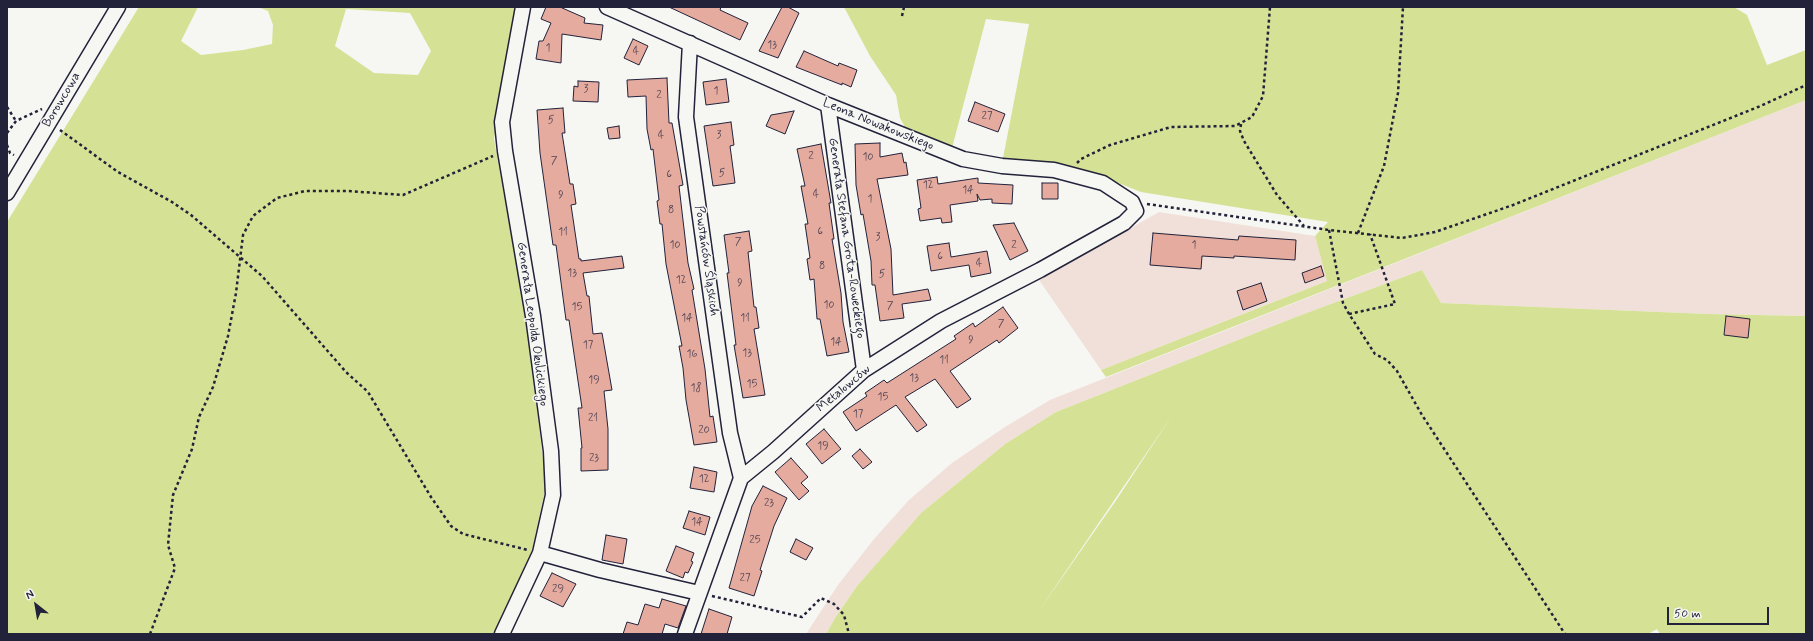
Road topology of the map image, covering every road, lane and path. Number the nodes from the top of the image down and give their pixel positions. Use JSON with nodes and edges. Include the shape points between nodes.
{"nodes":[{"id":1,"x":118,"y":7,"type":"edge"},
{"id":2,"x":523,"y":7,"type":"edge"},
{"id":3,"x":607,"y":7,"type":"edge"},
{"id":4,"x":904,"y":7,"type":"edge"},
{"id":5,"x":1270,"y":7,"type":"edge"},
{"id":6,"x":1402,"y":7,"type":"edge"},
{"id":7,"x":902,"y":16,"type":"dead end"},
{"id":8,"x":690,"y":43,"type":"junction"},
{"id":9,"x":1806,"y":85,"type":"edge"},
{"id":10,"x":828,"y":105,"type":"junction"},
{"id":11,"x":7,"y":108,"type":"edge"},
{"id":12,"x":46,"y":109,"type":"dead end"},
{"id":13,"x":16,"y":121,"type":"junction"},
{"id":14,"x":1241,"y":123,"type":"junction"},
{"id":15,"x":56,"y":127,"type":"dead end"},
{"id":16,"x":7,"y":132,"type":"edge"},
{"id":17,"x":7,"y":145,"type":"edge"},
{"id":18,"x":505,"y":151,"type":"junction"},
{"id":19,"x":17,"y":158,"type":"dead end"},
{"id":20,"x":1066,"y":173,"type":"junction"},
{"id":21,"x":7,"y":193,"type":"edge"},
{"id":22,"x":1132,"y":202,"type":"junction"},
{"id":23,"x":1304,"y":226,"type":"junction"},
{"id":24,"x":1329,"y":230,"type":"junction"},
{"id":25,"x":1358,"y":233,"type":"junction"},
{"id":26,"x":1370,"y":234,"type":"junction"},
{"id":27,"x":239,"y":257,"type":"junction"},
{"id":28,"x":1349,"y":314,"type":"junction"},
{"id":29,"x":864,"y":370,"type":"junction"},
{"id":30,"x":741,"y":478,"type":"junction"},
{"id":31,"x":540,"y":553,"type":"junction"},
{"id":32,"x":699,"y":593,"type":"junction"},
{"id":33,"x":150,"y":634,"type":"edge"},
{"id":34,"x":502,"y":634,"type":"edge"},
{"id":35,"x":685,"y":634,"type":"edge"},
{"id":36,"x":849,"y":634,"type":"edge"},
{"id":37,"x":1565,"y":634,"type":"edge"}],
"edges":[{"from":1,"to":21,"type":"street","name":"Borowcowa"},
{"from":2,"to":18,"type":"street","name":"Generała Leopolda Okulickiego","via":[[502,122]]},
{"from":3,"to":8,"type":"street","name":"Leona Nowakowskiego"},
{"from":4,"to":7,"type":"path"},
{"from":5,"to":14,"type":"path","via":[[1263,96],[1252,117]]},
{"from":6,"to":25,"type":"path","via":[[1398,93],[1384,166]]},
{"from":8,"to":10,"type":"street","name":"Leona Nowakowskiego"},
{"from":8,"to":30,"type":"street","name":"Powstańców Śląskich","via":[[686,117],[730,433]]},
{"from":9,"to":26,"type":"path","via":[[1725,121],[1472,220],[1435,232],[1402,238]]},
{"from":10,"to":20,"type":"street","name":"Leona Nowakowskiego","via":[[963,159]]},
{"from":10,"to":29,"type":"street","name":"Generała Stefana Grota-Roweckiego"},
{"from":11,"to":13,"type":"path"},
{"from":12,"to":13,"type":"path","via":[[40,108]]},
{"from":13,"to":16,"type":"path"},
{"from":14,"to":20,"type":"path","via":[[1235,126],[1171,127],[1110,145],[1081,159]]},
{"from":14,"to":23,"type":"path","via":[[1241,135],[1272,189]]},
{"from":15,"to":27,"type":"path","via":[[118,172],[172,202]]},
{"from":17,"to":19,"type":"path","via":[[10,153]]},
{"from":18,"to":27,"type":"path","via":[[402,194],[304,191],[277,198],[253,216],[243,235]]},
{"from":18,"to":31,"type":"street","name":"Generała Leopolda Okulickiego","via":[[533,316],[551,451],[553,495]]},
{"from":20,"to":22,"type":"street","name":"Leona Nowakowskiego","via":[[1103,183]]},
{"from":22,"to":23,"type":"path"},
{"from":22,"to":29,"type":"street","name":"Metalowców","via":[[1136,211],[1124,223],[941,321]]},
{"from":23,"to":24,"type":"path"},
{"from":24,"to":25,"type":"path"},
{"from":24,"to":28,"type":"path","via":[[1343,303]]},
{"from":25,"to":26,"type":"path"},
{"from":26,"to":28,"type":"path","via":[[1395,304]]},
{"from":27,"to":31,"type":"path","via":[[262,276],[346,372],[368,392],[451,526],[463,534]]},
{"from":27,"to":33,"type":"path","via":[[228,336],[213,387],[199,417],[192,449],[173,494],[168,545],[175,568]]},
{"from":28,"to":37,"type":"path","via":[[1375,354],[1397,371],[1422,415]]},
{"from":29,"to":30,"type":"street","name":"Metalowców"},
{"from":30,"to":32,"type":"street"},
{"from":31,"to":32,"type":"street"},
{"from":31,"to":34,"type":"street","name":"Generała Leopolda Okulickiego"},
{"from":32,"to":35,"type":"street"},
{"from":32,"to":36,"type":"path","via":[[802,617],[821,598],[834,604],[844,615]]}]}
